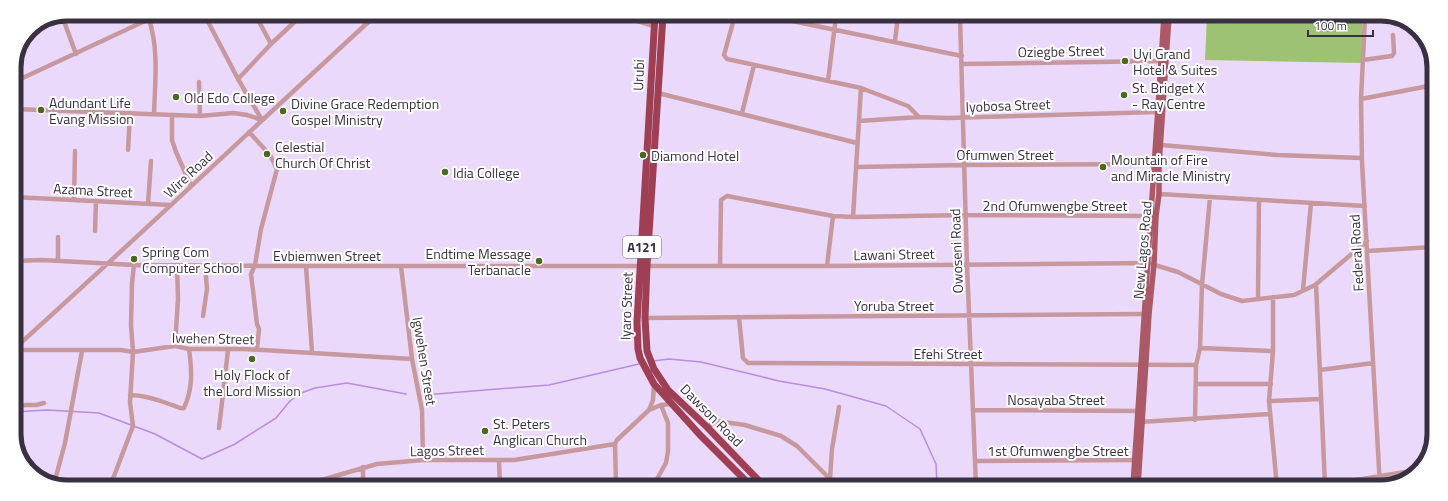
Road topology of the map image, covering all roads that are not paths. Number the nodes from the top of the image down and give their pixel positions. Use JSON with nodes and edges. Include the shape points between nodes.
{"nodes":[{"id":1,"x":64,"y":21,"type":"edge"},
{"id":2,"x":145,"y":21,"type":"edge"},
{"id":3,"x":150,"y":21,"type":"edge"},
{"id":4,"x":208,"y":21,"type":"edge"},
{"id":5,"x":259,"y":21,"type":"edge"},
{"id":6,"x":296,"y":21,"type":"edge"},
{"id":7,"x":369,"y":21,"type":"edge"},
{"id":8,"x":637,"y":21,"type":"edge"},
{"id":9,"x":654,"y":21,"type":"edge"},
{"id":10,"x":663,"y":21,"type":"edge"},
{"id":11,"x":733,"y":21,"type":"edge"},
{"id":12,"x":797,"y":21,"type":"edge"},
{"id":13,"x":835,"y":21,"type":"edge"},
{"id":14,"x":897,"y":21,"type":"edge"},
{"id":15,"x":960,"y":21,"type":"edge"},
{"id":16,"x":1164,"y":21,"type":"edge"},
{"id":17,"x":1169,"y":21,"type":"edge"},
{"id":18,"x":1365,"y":21,"type":"edge"},
{"id":19,"x":654,"y":26,"type":"junction"},
{"id":20,"x":834,"y":30,"type":"junction"},
{"id":21,"x":1393,"y":36,"type":"dead end"},
{"id":22,"x":895,"y":42,"type":"junction"},
{"id":23,"x":272,"y":44,"type":"junction"},
{"id":24,"x":76,"y":54,"type":"junction"},
{"id":25,"x":962,"y":56,"type":"junction"},
{"id":26,"x":1363,"y":60,"type":"junction"},
{"id":27,"x":1160,"y":61,"type":"junction"},
{"id":28,"x":962,"y":64,"type":"junction"},
{"id":29,"x":754,"y":65,"type":"junction"},
{"id":30,"x":21,"y":79,"type":"edge"},
{"id":31,"x":238,"y":79,"type":"junction"},
{"id":32,"x":828,"y":81,"type":"junction"},
{"id":33,"x":199,"y":82,"type":"dead end"},
{"id":34,"x":1427,"y":86,"type":"edge"},
{"id":35,"x":861,"y":88,"type":"junction"},
{"id":36,"x":658,"y":93,"type":"junction"},
{"id":37,"x":1361,"y":98,"type":"junction"},
{"id":38,"x":21,"y":109,"type":"edge"},
{"id":39,"x":1157,"y":112,"type":"junction"},
{"id":40,"x":130,"y":113,"type":"junction"},
{"id":41,"x":154,"y":114,"type":"junction"},
{"id":42,"x":742,"y":114,"type":"junction"},
{"id":43,"x":172,"y":115,"type":"junction"},
{"id":44,"x":200,"y":116,"type":"junction"},
{"id":45,"x":918,"y":117,"type":"junction"},
{"id":46,"x":963,"y":117,"type":"junction"},
{"id":47,"x":262,"y":120,"type":"junction"},
{"id":48,"x":859,"y":121,"type":"junction"},
{"id":49,"x":249,"y":132,"type":"junction"},
{"id":50,"x":652,"y":135,"type":"junction"},
{"id":51,"x":857,"y":143,"type":"junction"},
{"id":52,"x":1161,"y":145,"type":"junction"},
{"id":53,"x":128,"y":150,"type":"dead end"},
{"id":54,"x":75,"y":151,"type":"dead end"},
{"id":55,"x":1362,"y":158,"type":"junction"},
{"id":56,"x":151,"y":161,"type":"dead end"},
{"id":57,"x":1154,"y":164,"type":"junction"},
{"id":58,"x":965,"y":165,"type":"junction"},
{"id":59,"x":856,"y":167,"type":"junction"},
{"id":60,"x":190,"y":186,"type":"junction"},
{"id":61,"x":1159,"y":194,"type":"junction"},
{"id":62,"x":21,"y":197,"type":"edge"},
{"id":63,"x":1210,"y":197,"type":"junction"},
{"id":64,"x":74,"y":200,"type":"junction"},
{"id":65,"x":96,"y":200,"type":"junction"},
{"id":66,"x":1259,"y":200,"type":"junction"},
{"id":67,"x":1311,"y":203,"type":"junction"},
{"id":68,"x":148,"y":204,"type":"junction"},
{"id":69,"x":170,"y":205,"type":"junction"},
{"id":70,"x":1364,"y":206,"type":"junction"},
{"id":71,"x":966,"y":215,"type":"junction"},
{"id":72,"x":833,"y":216,"type":"junction"},
{"id":73,"x":1151,"y":216,"type":"junction"},
{"id":74,"x":853,"y":217,"type":"junction"},
{"id":75,"x":95,"y":230,"type":"dead end"},
{"id":76,"x":58,"y":237,"type":"dead end"},
{"id":77,"x":1367,"y":241,"type":"junction"},
{"id":78,"x":1427,"y":247,"type":"edge"},
{"id":79,"x":1367,"y":251,"type":"junction"},
{"id":80,"x":21,"y":261,"type":"edge"},
{"id":81,"x":58,"y":261,"type":"junction"},
{"id":82,"x":109,"y":264,"type":"junction"},
{"id":83,"x":967,"y":264,"type":"junction"},
{"id":84,"x":1151,"y":264,"type":"junction"},
{"id":85,"x":134,"y":265,"type":"junction"},
{"id":86,"x":177,"y":265,"type":"junction"},
{"id":87,"x":255,"y":265,"type":"junction"},
{"id":88,"x":644,"y":265,"type":"junction"},
{"id":89,"x":206,"y":266,"type":"junction"},
{"id":90,"x":306,"y":266,"type":"junction"},
{"id":91,"x":401,"y":266,"type":"junction"},
{"id":92,"x":720,"y":266,"type":"junction"},
{"id":93,"x":827,"y":266,"type":"junction"},
{"id":94,"x":1316,"y":284,"type":"junction"},
{"id":95,"x":1202,"y":285,"type":"junction"},
{"id":96,"x":1303,"y":290,"type":"junction"},
{"id":97,"x":1273,"y":297,"type":"junction"},
{"id":98,"x":1258,"y":298,"type":"junction"},
{"id":99,"x":1143,"y":314,"type":"junction"},
{"id":100,"x":970,"y":315,"type":"junction"},
{"id":101,"x":203,"y":316,"type":"dead end"},
{"id":102,"x":739,"y":317,"type":"junction"},
{"id":103,"x":645,"y":318,"type":"junction"},
{"id":104,"x":21,"y":343,"type":"edge"},
{"id":105,"x":175,"y":346,"type":"junction"},
{"id":106,"x":1200,"y":348,"type":"junction"},
{"id":107,"x":21,"y":349,"type":"edge"},
{"id":108,"x":189,"y":349,"type":"junction"},
{"id":109,"x":228,"y":350,"type":"junction"},
{"id":110,"x":257,"y":350,"type":"junction"},
{"id":111,"x":82,"y":351,"type":"junction"},
{"id":112,"x":133,"y":352,"type":"junction"},
{"id":113,"x":312,"y":352,"type":"junction"},
{"id":114,"x":1273,"y":352,"type":"junction"},
{"id":115,"x":648,"y":357,"type":"joint"},
{"id":116,"x":640,"y":358,"type":"joint"},
{"id":117,"x":412,"y":359,"type":"junction"},
{"id":118,"x":1373,"y":363,"type":"junction"},
{"id":119,"x":971,"y":364,"type":"junction"},
{"id":120,"x":1143,"y":364,"type":"junction"},
{"id":121,"x":1196,"y":365,"type":"junction"},
{"id":122,"x":1320,"y":370,"type":"junction"},
{"id":123,"x":654,"y":384,"type":"junction"},
{"id":124,"x":1196,"y":384,"type":"junction"},
{"id":125,"x":1271,"y":384,"type":"junction"},
{"id":126,"x":130,"y":395,"type":"junction"},
{"id":127,"x":1321,"y":399,"type":"junction"},
{"id":128,"x":1269,"y":401,"type":"junction"},
{"id":129,"x":44,"y":403,"type":"dead end"},
{"id":130,"x":671,"y":404,"type":"junction"},
{"id":131,"x":661,"y":405,"type":"junction"},
{"id":132,"x":21,"y":406,"type":"edge"},
{"id":133,"x":839,"y":407,"type":"dead end"},
{"id":134,"x":650,"y":410,"type":"junction"},
{"id":135,"x":974,"y":410,"type":"junction"},
{"id":136,"x":1139,"y":411,"type":"junction"},
{"id":137,"x":1270,"y":414,"type":"junction"},
{"id":138,"x":1195,"y":420,"type":"junction"},
{"id":139,"x":1140,"y":422,"type":"junction"},
{"id":140,"x":707,"y":427,"type":"junction"},
{"id":141,"x":219,"y":428,"type":"dead end"},
{"id":142,"x":615,"y":444,"type":"junction"},
{"id":143,"x":423,"y":460,"type":"junction"},
{"id":144,"x":1137,"y":460,"type":"junction"},
{"id":145,"x":499,"y":461,"type":"junction"},
{"id":146,"x":976,"y":461,"type":"junction"},
{"id":147,"x":363,"y":467,"type":"junction"},
{"id":148,"x":1407,"y":472,"type":"edge"},
{"id":149,"x":1398,"y":477,"type":"edge"},
{"id":150,"x":1380,"y":478,"type":"junction"},
{"id":151,"x":55,"y":479,"type":"edge"},
{"id":152,"x":830,"y":479,"type":"joint"},
{"id":153,"x":113,"y":480,"type":"edge"},
{"id":154,"x":320,"y":480,"type":"edge"},
{"id":155,"x":363,"y":480,"type":"edge"},
{"id":156,"x":500,"y":480,"type":"edge"},
{"id":157,"x":616,"y":480,"type":"edge"},
{"id":158,"x":657,"y":480,"type":"edge"},
{"id":159,"x":745,"y":480,"type":"edge"},
{"id":160,"x":758,"y":480,"type":"edge"},
{"id":161,"x":976,"y":480,"type":"edge"},
{"id":162,"x":1134,"y":480,"type":"edge"},
{"id":163,"x":1138,"y":480,"type":"edge"},
{"id":164,"x":1276,"y":480,"type":"edge"},
{"id":165,"x":1325,"y":480,"type":"edge"},
{"id":166,"x":1364,"y":480,"type":"edge"},
{"id":167,"x":1372,"y":480,"type":"edge"}],
"edges":[{"from":1,"to":24,"type":"street"},
{"from":2,"to":24,"type":"street"},
{"from":3,"to":41,"type":"street","via":[[155,52]]},
{"from":4,"to":31,"type":"street"},
{"from":5,"to":23,"type":"street"},
{"from":6,"to":23,"type":"street"},
{"from":7,"to":47,"type":"street","name":"Wire Road"},
{"from":8,"to":19,"type":"street"},
{"from":9,"to":19,"type":"highway","name":"Urubi","number":"A121"},
{"from":10,"to":36,"type":"highway","name":"Urubi","number":"A121"},
{"from":11,"to":29,"type":"street","via":[[725,58]]},
{"from":12,"to":20,"type":"street"},
{"from":13,"to":20,"type":"street"},
{"from":14,"to":22,"type":"street"},
{"from":15,"to":25,"type":"street","name":"Owoseni Road"},
{"from":16,"to":27,"type":"main road","name":"New Lagos Road"},
{"from":17,"to":52,"type":"main road","name":"New Lagos Road"},
{"from":18,"to":26,"type":"street","name":"Federal Road"},
{"from":19,"to":50,"type":"highway","name":"Urubi","number":"A121"},
{"from":20,"to":22,"type":"street"},
{"from":20,"to":32,"type":"street"},
{"from":21,"to":26,"type":"street","via":[[1392,56]]},
{"from":22,"to":25,"type":"street"},
{"from":23,"to":31,"type":"street"},
{"from":24,"to":30,"type":"street"},
{"from":25,"to":28,"type":"street","name":"Owoseni Road"},
{"from":26,"to":37,"type":"street","name":"Federal Road"},
{"from":27,"to":28,"type":"street","name":"Oziegbe Street"},
{"from":27,"to":39,"type":"main road","name":"New Lagos Road"},
{"from":28,"to":46,"type":"street","name":"Owoseni Road"},
{"from":29,"to":32,"type":"street"},
{"from":29,"to":42,"type":"street"},
{"from":31,"to":47,"type":"street"},
{"from":32,"to":35,"type":"street"},
{"from":33,"to":44,"type":"street"},
{"from":34,"to":37,"type":"street"},
{"from":35,"to":45,"type":"street","via":[[908,106]]},
{"from":35,"to":48,"type":"street"},
{"from":36,"to":42,"type":"street"},
{"from":36,"to":50,"type":"highway","name":"Urubi","number":"A121"},
{"from":37,"to":55,"type":"street","name":"Federal Road"},
{"from":38,"to":40,"type":"street"},
{"from":39,"to":46,"type":"street","name":"Iyobosa Street"},
{"from":39,"to":57,"type":"main road","name":"New Lagos Road"},
{"from":40,"to":41,"type":"street"},
{"from":40,"to":53,"type":"street"},
{"from":41,"to":43,"type":"street"},
{"from":42,"to":51,"type":"street"},
{"from":43,"to":44,"type":"street"},
{"from":43,"to":60,"type":"street","via":[[172,140]]},
{"from":44,"to":47,"type":"street","via":[[233,113]]},
{"from":45,"to":46,"type":"street","name":"Iyobosa Street"},
{"from":45,"to":48,"type":"street","name":"Iyobosa Street"},
{"from":46,"to":58,"type":"street","name":"Owoseni Road"},
{"from":47,"to":49,"type":"street","name":"Wire Road"},
{"from":48,"to":51,"type":"street"},
{"from":49,"to":60,"type":"street","name":"Wire Road"},
{"from":49,"to":87,"type":"street","via":[[270,155],[277,169],[261,229]]},
{"from":50,"to":88,"type":"highway","name":"Iyaro Street","number":"A121"},
{"from":51,"to":59,"type":"street"},
{"from":52,"to":55,"type":"street","via":[[1277,155]]},
{"from":52,"to":61,"type":"main road","name":"New Lagos Road"},
{"from":54,"to":64,"type":"street"},
{"from":55,"to":70,"type":"street","name":"Federal Road"},
{"from":56,"to":68,"type":"street"},
{"from":57,"to":58,"type":"street","name":"Ofumwen Street"},
{"from":57,"to":73,"type":"main road","name":"New Lagos Road"},
{"from":58,"to":59,"type":"street","name":"Ofumwen Street"},
{"from":58,"to":71,"type":"street","name":"Owoseni Road"},
{"from":59,"to":74,"type":"street"},
{"from":60,"to":69,"type":"street","name":"Wire Road"},
{"from":61,"to":63,"type":"street"},
{"from":61,"to":84,"type":"main road","name":"New Lagos Road"},
{"from":62,"to":64,"type":"street","name":"Azama Street"},
{"from":63,"to":66,"type":"street"},
{"from":63,"to":95,"type":"street"},
{"from":64,"to":65,"type":"street","name":"Azama Street"},
{"from":65,"to":68,"type":"street","name":"Azama Street"},
{"from":65,"to":75,"type":"street"},
{"from":66,"to":67,"type":"street"},
{"from":66,"to":98,"type":"street"},
{"from":67,"to":70,"type":"street"},
{"from":67,"to":96,"type":"street"},
{"from":68,"to":69,"type":"street","name":"Azama Street"},
{"from":69,"to":82,"type":"street","name":"Wire Road"},
{"from":70,"to":77,"type":"street","name":"Federal Road"},
{"from":71,"to":73,"type":"street","name":"2nd Ofumwengbe Street"},
{"from":71,"to":74,"type":"street","name":"2nd Ofumwengbe Street"},
{"from":71,"to":83,"type":"street","name":"Owoseni Road"},
{"from":72,"to":74,"type":"street","name":"2nd Ofumwengbe Street"},
{"from":72,"to":92,"type":"street","name":"2nd Ofumwengbe Street","via":[[727,196],[722,198]]},
{"from":72,"to":93,"type":"street"},
{"from":73,"to":84,"type":"main road","name":"New Lagos Road"},
{"from":76,"to":81,"type":"street"},
{"from":77,"to":79,"type":"street","name":"Federal Road"},
{"from":77,"to":94,"type":"street","name":"Lawani Street"},
{"from":78,"to":79,"type":"street"},
{"from":79,"to":118,"type":"street","name":"Federal Road"},
{"from":80,"to":81,"type":"street","name":"Evbiemwen Street"},
{"from":81,"to":82,"type":"street","name":"Evbiemwen Street"},
{"from":82,"to":85,"type":"street","name":"Evbiemwen Street"},
{"from":82,"to":104,"type":"street","name":"Wire Road"},
{"from":83,"to":84,"type":"street","name":"Lawani Street"},
{"from":83,"to":93,"type":"street","name":"Lawani Street"},
{"from":83,"to":100,"type":"street","name":"Owoseni Road"},
{"from":84,"to":95,"type":"street","name":"Lawani Street","via":[[1178,272]]},
{"from":84,"to":99,"type":"main road","name":"New Lagos Road"},
{"from":84,"to":120,"type":"main road","name":"New Lagos Road"},
{"from":85,"to":86,"type":"street","name":"Evbiemwen Street"},
{"from":85,"to":112,"type":"street"},
{"from":86,"to":89,"type":"street","name":"Evbiemwen Street"},
{"from":86,"to":105,"type":"street"},
{"from":87,"to":89,"type":"street","name":"Evbiemwen Street"},
{"from":87,"to":90,"type":"street","name":"Evbiemwen Street"},
{"from":87,"to":110,"type":"street","via":[[251,279],[258,328]]},
{"from":88,"to":91,"type":"street","name":"Evbiemwen Street"},
{"from":88,"to":92,"type":"street","name":"Lawani Street"},
{"from":88,"to":103,"type":"highway","name":"Iyaro Street","number":"A121"},
{"from":88,"to":116,"type":"highway","name":"Iyaro Street","number":"A121","via":[[637,322]]},
{"from":89,"to":101,"type":"street","via":[[207,289]]},
{"from":90,"to":91,"type":"street","name":"Evbiemwen Street"},
{"from":90,"to":113,"type":"street"},
{"from":91,"to":117,"type":"street","name":"Igwehen Street"},
{"from":92,"to":93,"type":"street","name":"Lawani Street"},
{"from":94,"to":96,"type":"street","name":"Lawani Street"},
{"from":94,"to":122,"type":"street"},
{"from":95,"to":98,"type":"street","name":"Lawani Street","via":[[1242,301]]},
{"from":95,"to":106,"type":"street"},
{"from":96,"to":97,"type":"street","name":"Lawani Street","via":[[1294,295]]},
{"from":97,"to":98,"type":"street","name":"Lawani Street"},
{"from":97,"to":114,"type":"street"},
{"from":99,"to":100,"type":"street","name":"Yoruba Street"},
{"from":99,"to":120,"type":"main road","name":"New Lagos Road"},
{"from":100,"to":102,"type":"street","name":"Yoruba Street"},
{"from":100,"to":119,"type":"street","name":"Owoseni Road"},
{"from":102,"to":103,"type":"street","name":"Yoruba Street"},
{"from":102,"to":119,"type":"street","name":"Efehi Street","via":[[743,358],[748,363]]},
{"from":103,"to":115,"type":"highway","name":"Iyaro Street","number":"A121"},
{"from":105,"to":108,"type":"street","name":"Iwehen Street"},
{"from":105,"to":112,"type":"street","name":"Iwehen Street"},
{"from":106,"to":114,"type":"street"},
{"from":106,"to":121,"type":"street"},
{"from":107,"to":111,"type":"street","name":"Iwehen Street"},
{"from":108,"to":109,"type":"street","name":"Iwehen Street"},
{"from":108,"to":126,"type":"street","via":[[192,374],[189,397],[184,408],[140,395]]},
{"from":109,"to":110,"type":"street","name":"Iwehen Street"},
{"from":109,"to":141,"type":"street"},
{"from":110,"to":113,"type":"street","name":"Iwehen Street"},
{"from":111,"to":112,"type":"street","name":"Iwehen Street"},
{"from":111,"to":151,"type":"street","via":[[70,422]]},
{"from":112,"to":126,"type":"street"},
{"from":113,"to":117,"type":"street","name":"Iwehen Street"},
{"from":114,"to":125,"type":"street"},
{"from":115,"to":140,"type":"highway","name":"Dawson Road","number":"A121","via":[[668,390]]},
{"from":116,"to":123,"type":"highway","name":"Dawson Road","number":"A121"},
{"from":117,"to":143,"type":"street","name":"Igwehen Street","via":[[422,410]]},
{"from":118,"to":122,"type":"street"},
{"from":118,"to":150,"type":"street","name":"Federal Road"},
{"from":119,"to":120,"type":"street","name":"Efehi Street"},
{"from":119,"to":135,"type":"street","name":"Owoseni Road"},
{"from":120,"to":121,"type":"street","name":"Efehi Street"},
{"from":120,"to":136,"type":"main road","name":"New Lagos Road"},
{"from":120,"to":139,"type":"main road","name":"New Lagos Road"},
{"from":121,"to":124,"type":"street"},
{"from":122,"to":127,"type":"street"},
{"from":123,"to":130,"type":"highway","name":"Dawson Road","number":"A121"},
{"from":123,"to":134,"type":"street"},
{"from":124,"to":125,"type":"street"},
{"from":124,"to":138,"type":"street"},
{"from":125,"to":128,"type":"street"},
{"from":126,"to":153,"type":"street","via":[[134,426]]},
{"from":127,"to":128,"type":"street"},
{"from":127,"to":165,"type":"street"},
{"from":128,"to":137,"type":"street"},
{"from":129,"to":132,"type":"street"},
{"from":130,"to":131,"type":"street"},
{"from":130,"to":159,"type":"highway","name":"Dawson Road","number":"A121"},
{"from":131,"to":134,"type":"street"},
{"from":131,"to":158,"type":"street","via":[[668,423],[668,451]]},
{"from":133,"to":152,"type":"street"},
{"from":134,"to":142,"type":"street"},
{"from":135,"to":136,"type":"street","name":"Nosayaba Street"},
{"from":135,"to":146,"type":"street","name":"Owoseni Road"},
{"from":136,"to":139,"type":"main road","name":"New Lagos Road"},
{"from":137,"to":138,"type":"street"},
{"from":137,"to":164,"type":"street"},
{"from":138,"to":139,"type":"street"},
{"from":139,"to":144,"type":"main road","name":"New Lagos Road"},
{"from":140,"to":152,"type":"street","via":[[717,421],[745,425],[781,436],[797,446]]},
{"from":140,"to":160,"type":"highway","name":"Dawson Road","number":"A121"},
{"from":142,"to":145,"type":"street","name":"Lagos Street"},
{"from":142,"to":157,"type":"street"},
{"from":143,"to":145,"type":"street","name":"Lagos Street"},
{"from":143,"to":147,"type":"street","name":"Lagos Street"},
{"from":144,"to":146,"type":"street","name":"1st Ofumwengbe Street"},
{"from":144,"to":162,"type":"main road","name":"New Lagos Road"},
{"from":144,"to":163,"type":"main road","name":"New Lagos Road"},
{"from":145,"to":156,"type":"street"},
{"from":146,"to":161,"type":"street","name":"Owoseni Road"},
{"from":147,"to":154,"type":"street","name":"Lagos Street"},
{"from":147,"to":155,"type":"street"},
{"from":148,"to":150,"type":"street"},
{"from":149,"to":150,"type":"street"},
{"from":150,"to":166,"type":"street"},
{"from":150,"to":167,"type":"street"}]}
